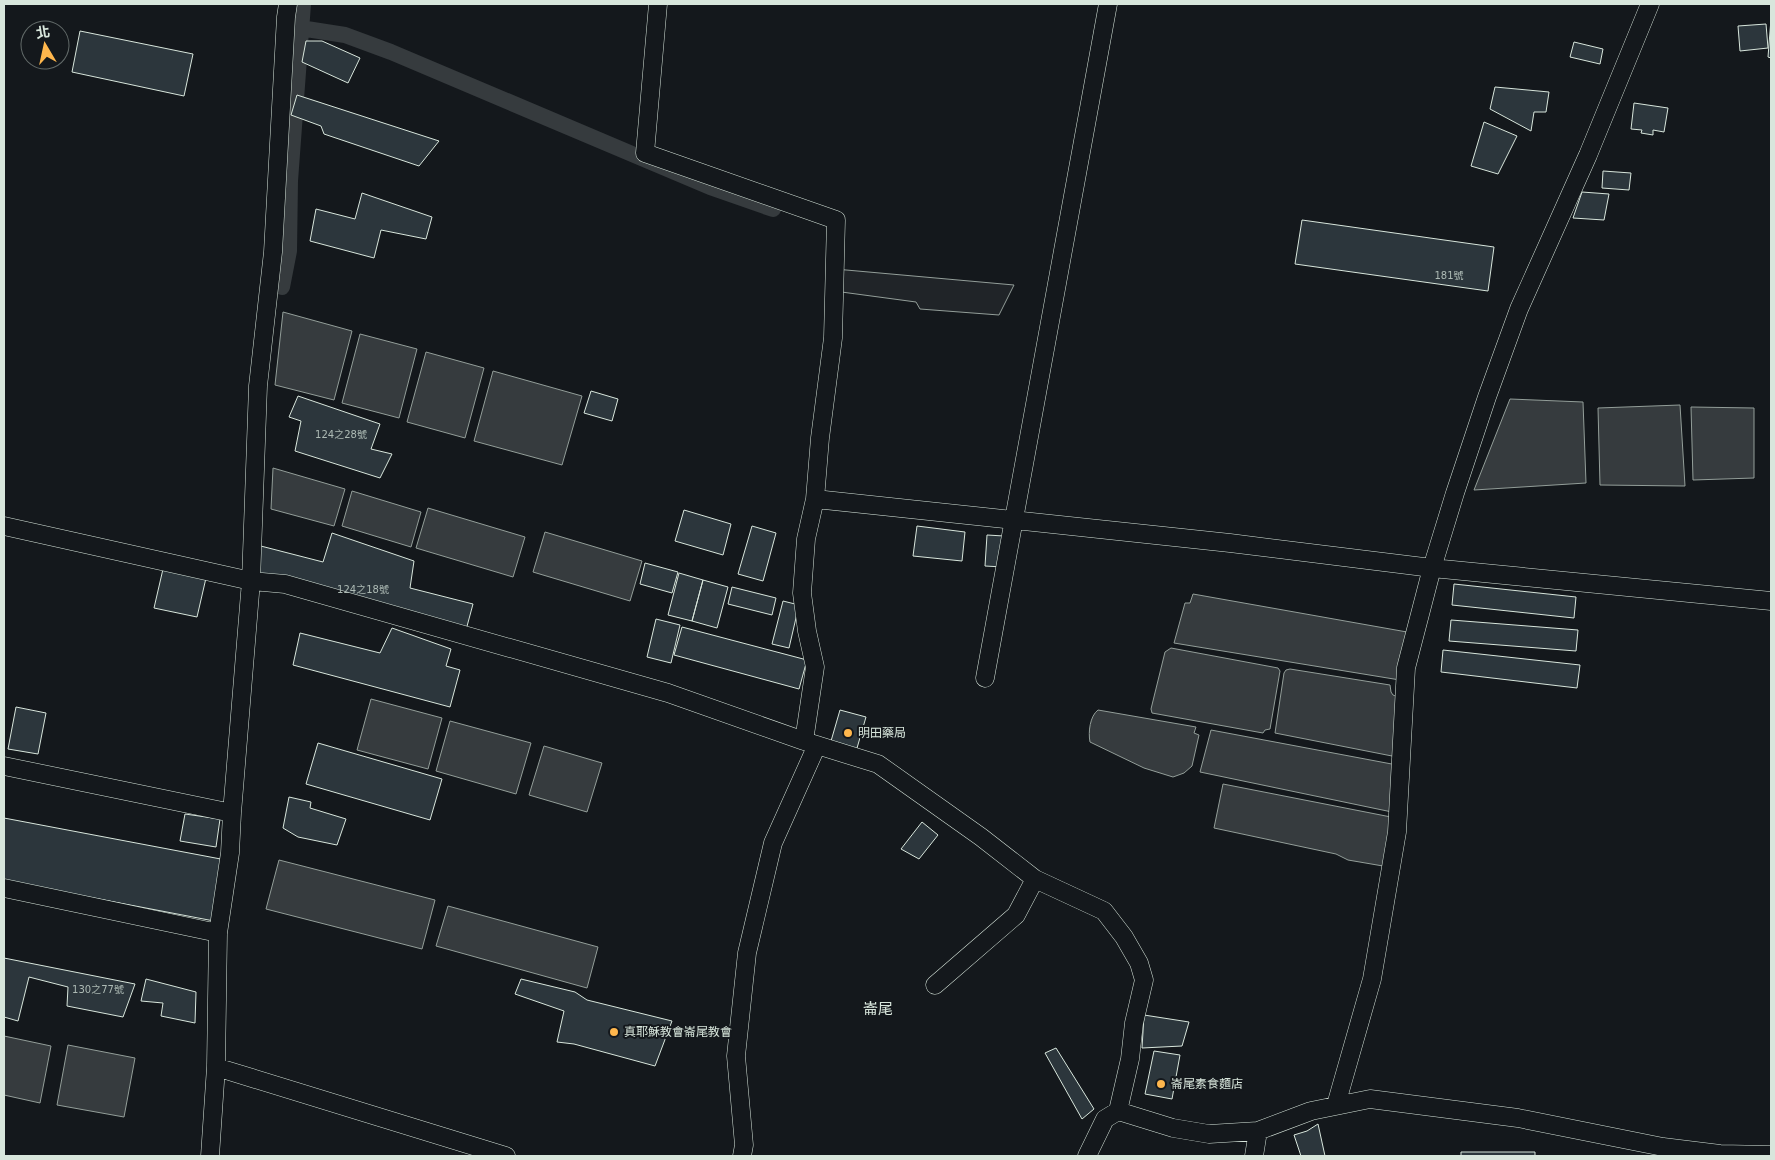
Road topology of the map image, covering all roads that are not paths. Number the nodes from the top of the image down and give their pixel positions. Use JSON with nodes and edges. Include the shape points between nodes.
{"nodes":[{"id":1,"x":288,"y":4,"type":"edge"},
{"id":2,"x":658,"y":4,"type":"edge"},
{"id":3,"x":1108,"y":4,"type":"edge"},
{"id":4,"x":1650,"y":4,"type":"edge"},
{"id":5,"x":815,"y":499,"type":"junction"},
{"id":6,"x":1014,"y":521,"type":"junction"},
{"id":7,"x":4,"y":526,"type":"edge"},
{"id":8,"x":1432,"y":568,"type":"junction"},
{"id":9,"x":251,"y":580,"type":"junction"},
{"id":10,"x":1771,"y":601,"type":"edge"},
{"id":11,"x":985,"y":678,"type":"dead end"},
{"id":12,"x":810,"y":743,"type":"junction"},
{"id":13,"x":4,"y":766,"type":"edge"},
{"id":14,"x":232,"y":813,"type":"junction"},
{"id":15,"x":1035,"y":879,"type":"junction"},
{"id":16,"x":4,"y":888,"type":"edge"},
{"id":17,"x":218,"y":933,"type":"junction"},
{"id":18,"x":935,"y":985,"type":"dead end"},
{"id":19,"x":216,"y":1068,"type":"junction"},
{"id":20,"x":1336,"y":1105,"type":"junction"},
{"id":21,"x":1118,"y":1110,"type":"junction"},
{"id":22,"x":1258,"y":1131,"type":"junction"},
{"id":23,"x":1720,"y":1155,"type":"edge"},
{"id":24,"x":1771,"y":1155,"type":"edge"},
{"id":25,"x":210,"y":1156,"type":"edge"},
{"id":26,"x":506,"y":1156,"type":"edge"},
{"id":27,"x":742,"y":1156,"type":"edge"},
{"id":28,"x":1087,"y":1156,"type":"edge"},
{"id":29,"x":1254,"y":1156,"type":"edge"}],
"edges":[{"from":1,"to":9,"type":"street","via":[[273,252],[258,386]]},
{"from":2,"to":5,"type":"street","via":[[645,153],[836,220],[833,338]]},
{"from":3,"to":6,"type":"street"},
{"from":4,"to":8,"type":"street","via":[[1588,156],[1519,309]]},
{"from":5,"to":6,"type":"street"},
{"from":5,"to":12,"type":"street","via":[[806,539],[802,593],[815,667]]},
{"from":6,"to":8,"type":"street"},
{"from":6,"to":11,"type":"street"},
{"from":7,"to":9,"type":"street"},
{"from":8,"to":10,"type":"street"},
{"from":8,"to":20,"type":"street","via":[[1406,668],[1397,832],[1372,979]]},
{"from":9,"to":12,"type":"street","via":[[284,584],[593,670]]},
{"from":9,"to":14,"type":"street"},
{"from":12,"to":15,"type":"street","via":[[878,764]]},
{"from":12,"to":27,"type":"street","via":[[773,843],[747,953],[736,1056],[744,1144]]},
{"from":13,"to":14,"type":"street"},
{"from":14,"to":17,"type":"street","via":[[230,853]]},
{"from":15,"to":18,"type":"street","via":[[1016,915]]},
{"from":15,"to":21,"type":"street","via":[[1104,911],[1139,963],[1144,980]]},
{"from":16,"to":17,"type":"street"},
{"from":17,"to":19,"type":"street"},
{"from":19,"to":25,"type":"street"},
{"from":19,"to":26,"type":"street"},
{"from":20,"to":22,"type":"street"},
{"from":20,"to":23,"type":"street","via":[[1370,1100],[1437,1106]]},
{"from":21,"to":22,"type":"street","via":[[1173,1128],[1209,1134]]},
{"from":21,"to":28,"type":"street","via":[[1106,1119]]},
{"from":22,"to":29,"type":"street"},
{"from":23,"to":24,"type":"street"}]}
